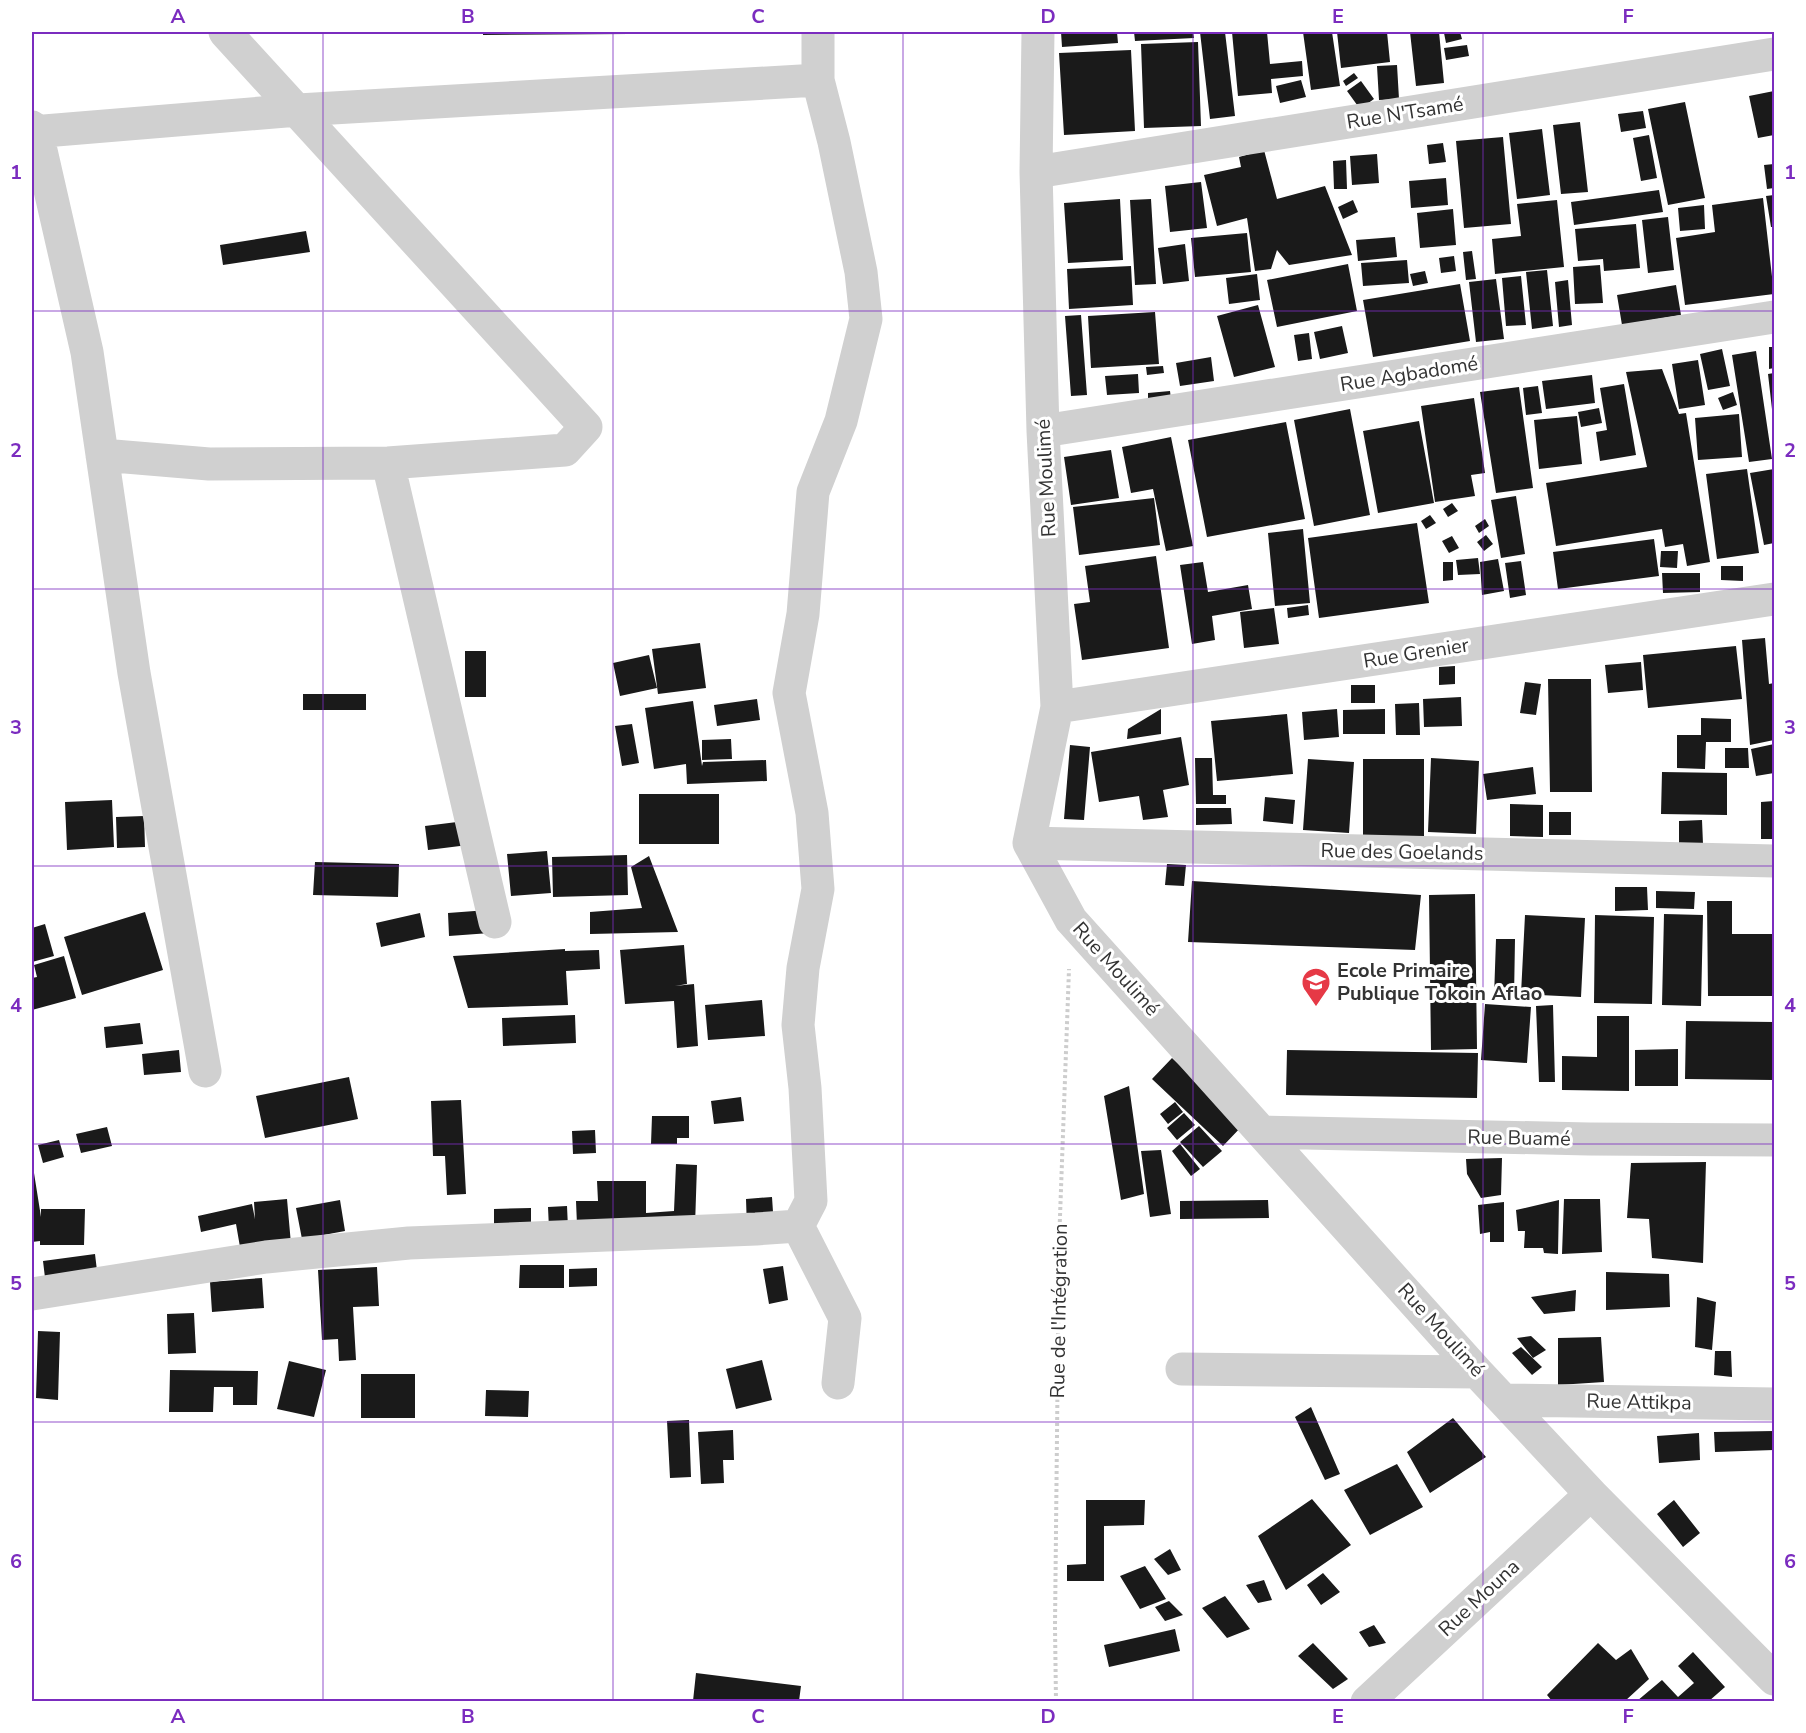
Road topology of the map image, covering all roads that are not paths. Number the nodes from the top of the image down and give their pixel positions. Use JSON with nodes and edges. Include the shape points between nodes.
{"nodes":[{"id":1,"x":225,"y":32,"type":"edge"},
{"id":2,"x":818,"y":32,"type":"edge"},
{"id":3,"x":1038,"y":32,"type":"edge"},
{"id":4,"x":1774,"y":54,"type":"edge"},
{"id":5,"x":818,"y":80,"type":"junction"},
{"id":6,"x":298,"y":110,"type":"junction"},
{"id":7,"x":33,"y":131,"type":"edge"},
{"id":8,"x":1036,"y":172,"type":"junction"},
{"id":9,"x":1774,"y":317,"type":"edge"},
{"id":10,"x":1043,"y":431,"type":"junction"},
{"id":11,"x":102,"y":456,"type":"junction"},
{"id":12,"x":388,"y":464,"type":"junction"},
{"id":13,"x":1774,"y":599,"type":"edge"},
{"id":14,"x":1057,"y":707,"type":"junction"},
{"id":15,"x":1029,"y":843,"type":"junction"},
{"id":16,"x":1774,"y":861,"type":"edge"},
{"id":17,"x":495,"y":921,"type":"dead end"},
{"id":18,"x":205,"y":1071,"type":"dead end"},
{"id":19,"x":1264,"y":1132,"type":"junction"},
{"id":20,"x":1774,"y":1140,"type":"edge"},
{"id":21,"x":798,"y":1226,"type":"junction"},
{"id":22,"x":32,"y":1294,"type":"edge"},
{"id":23,"x":1182,"y":1369,"type":"dead end"},
{"id":24,"x":1477,"y":1372,"type":"junction"},
{"id":25,"x":838,"y":1383,"type":"dead end"},
{"id":26,"x":1504,"y":1400,"type":"junction"},
{"id":27,"x":1774,"y":1404,"type":"edge"},
{"id":28,"x":1591,"y":1494,"type":"junction"},
{"id":29,"x":1774,"y":1679,"type":"edge"},
{"id":30,"x":1366,"y":1701,"type":"edge"}],
"edges":[{"from":1,"to":6,"type":"street"},
{"from":2,"to":5,"type":"street"},
{"from":3,"to":8,"type":"street","name":"Rue Moulimé"},
{"from":4,"to":8,"type":"street","name":"Rue N'Tsamé"},
{"from":5,"to":6,"type":"street"},
{"from":5,"to":21,"type":"street","via":[[859,261],[866,319],[841,421],[813,492],[803,614],[789,693],[812,813],[818,889],[803,968],[798,1025],[811,1201]]},
{"from":6,"to":7,"type":"street"},
{"from":6,"to":12,"type":"street","via":[[586,427],[565,450]]},
{"from":7,"to":11,"type":"street","via":[[87,352]]},
{"from":8,"to":10,"type":"street","name":"Rue Moulimé"},
{"from":9,"to":10,"type":"street","name":"Rue Agbadomé"},
{"from":10,"to":14,"type":"street","name":"Rue Moulimé"},
{"from":11,"to":12,"type":"street","via":[[209,464]]},
{"from":11,"to":18,"type":"street","via":[[151,776]]},
{"from":12,"to":17,"type":"street"},
{"from":13,"to":14,"type":"street","name":"Rue Grenier"},
{"from":14,"to":15,"type":"street","name":"Rue Moulimé"},
{"from":15,"to":16,"type":"street","name":"Rue des Goelands"},
{"from":15,"to":19,"type":"street","name":"Rue Moulimé","via":[[1071,921]]},
{"from":19,"to":20,"type":"street","name":"Rue Buamé"},
{"from":19,"to":24,"type":"street","name":"Rue Moulimé"},
{"from":21,"to":22,"type":"street","via":[[409,1243],[266,1257]]},
{"from":21,"to":25,"type":"street","via":[[844,1318]]},
{"from":23,"to":24,"type":"street"},
{"from":24,"to":26,"type":"street","name":"Rue Moulimé"},
{"from":26,"to":27,"type":"street","name":"Rue Attikpa"},
{"from":26,"to":28,"type":"street","name":"Rue Moulimé"},
{"from":28,"to":29,"type":"street","name":"Rue Moulimé"},
{"from":28,"to":30,"type":"street","name":"Rue Mouna"}]}
